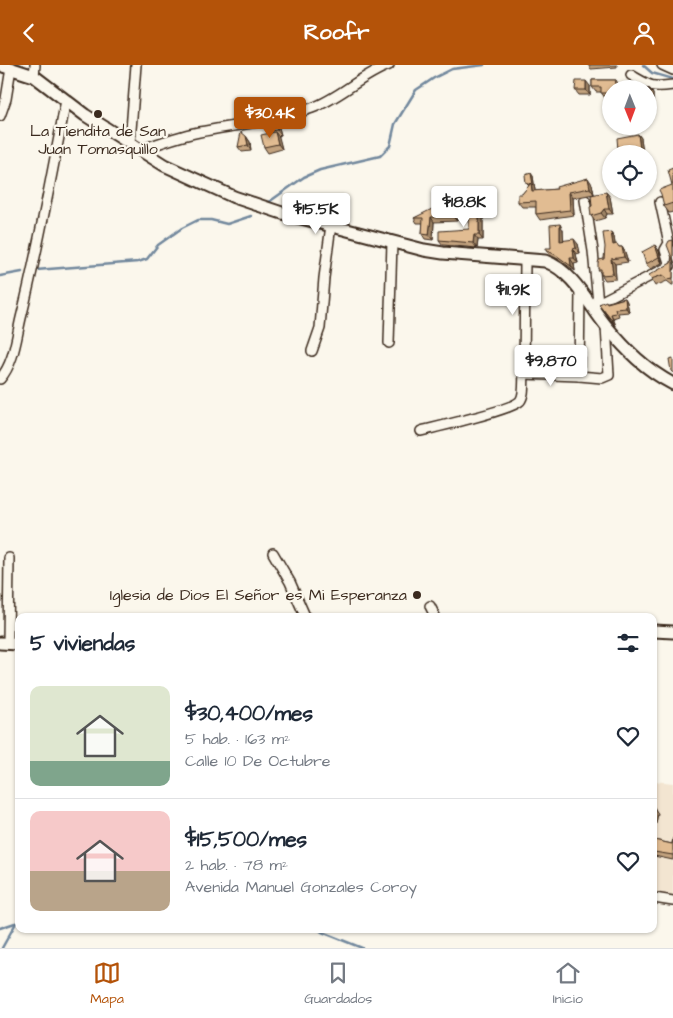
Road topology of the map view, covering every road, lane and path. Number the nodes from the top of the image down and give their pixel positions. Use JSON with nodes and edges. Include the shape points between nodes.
{"nodes":[{"id":1,"x":136,"y":65,"type":"edge"},
{"id":2,"x":389,"y":65,"type":"edge"},
{"id":3,"x":662,"y":65,"type":"edge"},
{"id":4,"x":5,"y":66,"type":"edge"},
{"id":5,"x":673,"y":69,"type":"edge"},
{"id":6,"x":34,"y":70,"type":"edge"},
{"id":7,"x":631,"y":75,"type":"dead end"},
{"id":8,"x":673,"y":85,"type":"edge"},
{"id":9,"x":66,"y":100,"type":"junction"},
{"id":10,"x":0,"y":118,"type":"edge"},
{"id":11,"x":135,"y":147,"type":"junction"},
{"id":12,"x":585,"y":200,"type":"dead end"},
{"id":13,"x":660,"y":202,"type":"edge"},
{"id":14,"x":331,"y":225,"type":"junction"},
{"id":15,"x":392,"y":242,"type":"junction"},
{"id":16,"x":525,"y":259,"type":"junction"},
{"id":17,"x":580,"y":290,"type":"junction"},
{"id":18,"x":595,"y":305,"type":"junction"},
{"id":19,"x":606,"y":326,"type":"junction"},
{"id":20,"x":389,"y":343,"type":"dead end"},
{"id":21,"x":312,"y":351,"type":"dead end"},
{"id":22,"x":524,"y":374,"type":"junction"},
{"id":23,"x":580,"y":376,"type":"junction"},
{"id":24,"x":0,"y":379,"type":"edge"},
{"id":25,"x":673,"y":385,"type":"edge"},
{"id":26,"x":421,"y":431,"type":"dead end"},
{"id":27,"x":273,"y":553,"type":"dead end"},
{"id":28,"x":9,"y":558,"type":"dead end"},
{"id":29,"x":430,"y":606,"type":"dead end"},
{"id":30,"x":304,"y":613,"type":"edge"},
{"id":31,"x":434,"y":613,"type":"edge"},
{"id":32,"x":657,"y":631,"type":"edge"},
{"id":33,"x":673,"y":632,"type":"edge"},
{"id":34,"x":9,"y":644,"type":"edge"},
{"id":35,"x":657,"y":898,"type":"edge"},
{"id":36,"x":673,"y":901,"type":"edge"}],
"edges":[{"from":1,"to":11,"type":"street"},
{"from":2,"to":11,"type":"street","via":[[312,108]]},
{"from":3,"to":5,"type":"street"},
{"from":4,"to":6,"type":"main road"},
{"from":4,"to":10,"type":"street"},
{"from":6,"to":9,"type":"main road"},
{"from":7,"to":8,"type":"street","via":[[649,86]]},
{"from":9,"to":11,"type":"main road"},
{"from":9,"to":24,"type":"street","via":[[26,298],[12,357]]},
{"from":11,"to":14,"type":"main road","via":[[164,165],[234,197]]},
{"from":12,"to":18,"type":"street","via":[[593,251]]},
{"from":13,"to":18,"type":"street","via":[[669,243],[665,250],[670,266]]},
{"from":14,"to":15,"type":"main road"},
{"from":14,"to":21,"type":"street","via":[[320,328]]},
{"from":15,"to":16,"type":"main road","via":[[443,253]]},
{"from":15,"to":20,"type":"street"},
{"from":16,"to":17,"type":"main road","via":[[556,265]]},
{"from":16,"to":22,"type":"street"},
{"from":17,"to":18,"type":"main road"},
{"from":17,"to":23,"type":"street"},
{"from":18,"to":19,"type":"main road"},
{"from":19,"to":23,"type":"street","via":[[609,375],[602,378]]},
{"from":19,"to":25,"type":"main road","via":[[636,360]]},
{"from":22,"to":23,"type":"street"},
{"from":22,"to":26,"type":"street","via":[[522,397],[518,403]]},
{"from":27,"to":30,"type":"street"},
{"from":28,"to":34,"type":"street"},
{"from":29,"to":31,"type":"street"},
{"from":32,"to":33,"type":"main road"},
{"from":35,"to":36,"type":"street"}]}
